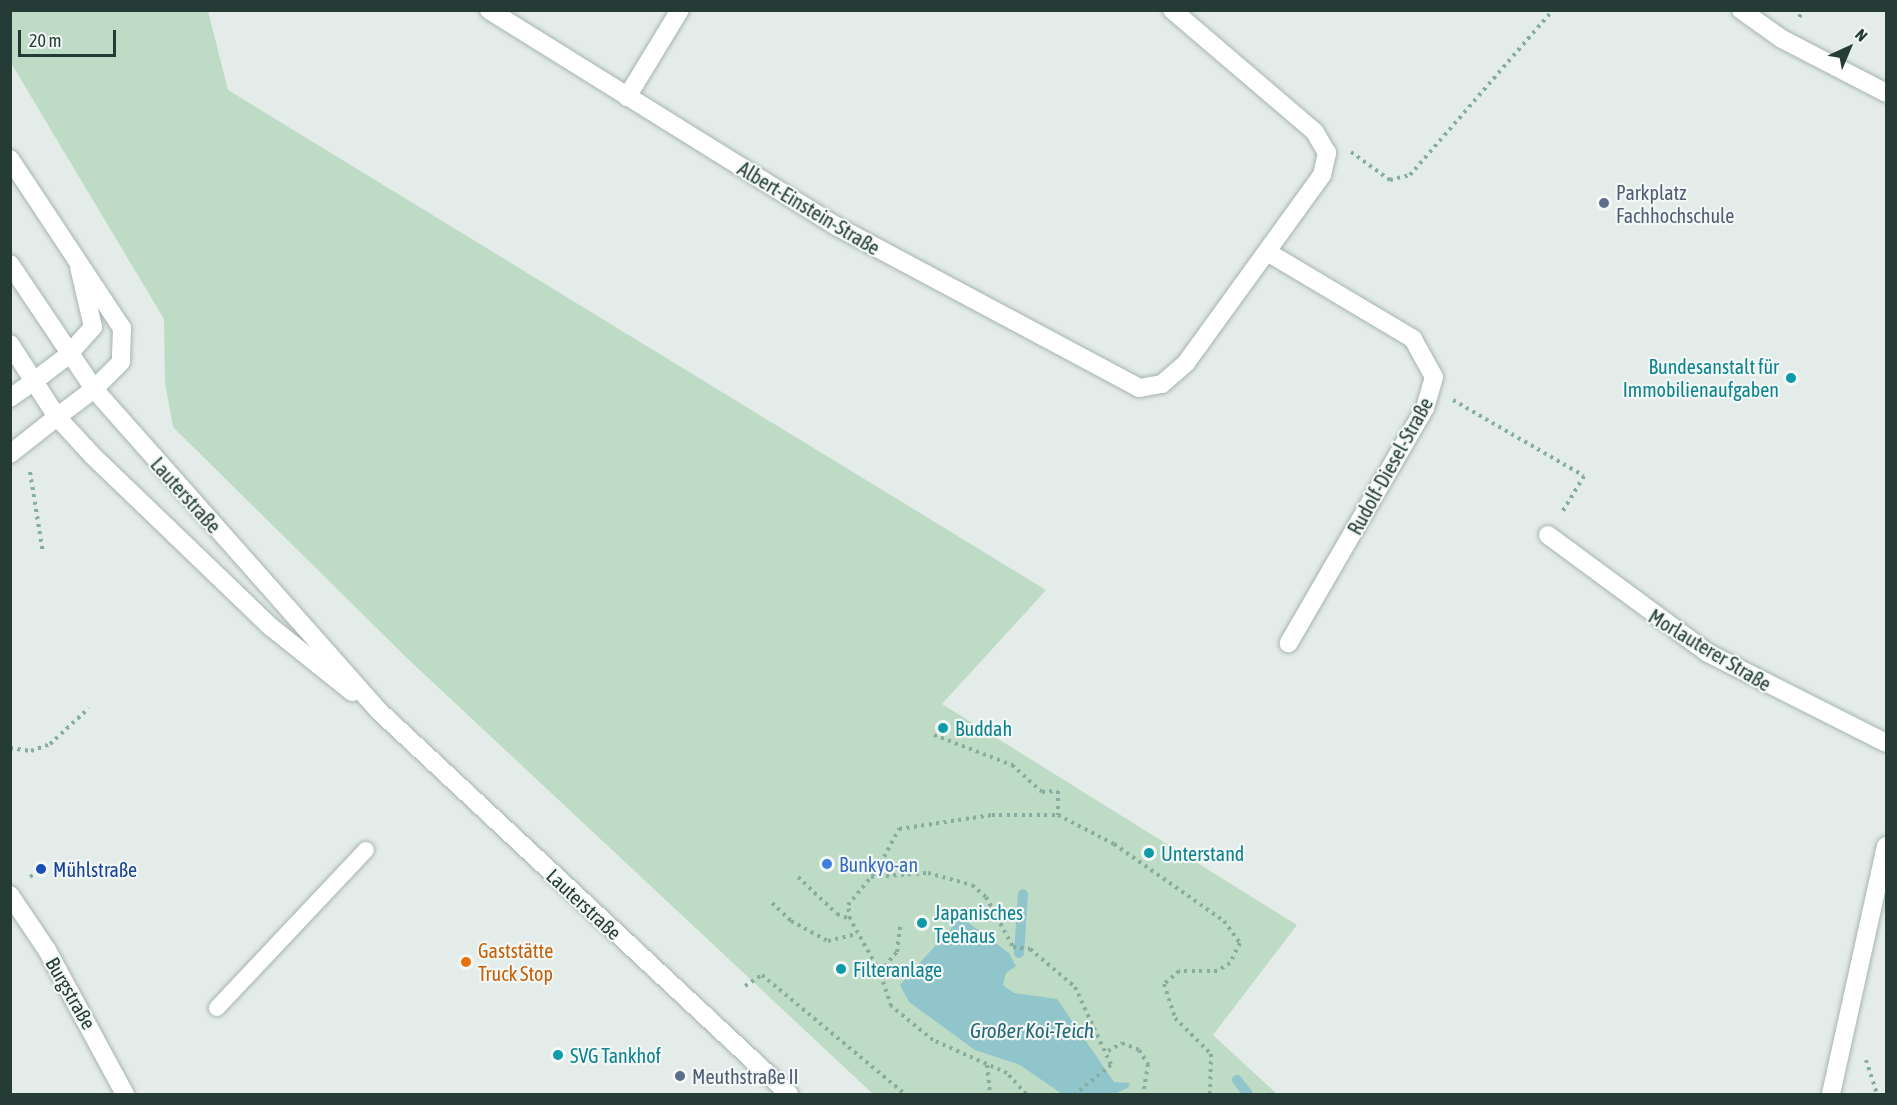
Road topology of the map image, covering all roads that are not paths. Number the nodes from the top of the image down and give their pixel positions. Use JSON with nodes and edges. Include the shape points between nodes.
{"nodes":[{"id":1,"x":489,"y":10,"type":"edge"},
{"id":2,"x":680,"y":10,"type":"edge"},
{"id":3,"x":1172,"y":10,"type":"edge"},
{"id":4,"x":1741,"y":10,"type":"edge"},
{"id":5,"x":1887,"y":93,"type":"edge"},
{"id":6,"x":627,"y":97,"type":"junction"},
{"id":7,"x":10,"y":159,"type":"edge"},
{"id":8,"x":1269,"y":253,"type":"junction"},
{"id":9,"x":76,"y":257,"type":"junction"},
{"id":10,"x":10,"y":264,"type":"edge"},
{"id":11,"x":10,"y":344,"type":"edge"},
{"id":12,"x":67,"y":356,"type":"junction"},
{"id":13,"x":33,"y":382,"type":"junction"},
{"id":14,"x":94,"y":389,"type":"junction"},
{"id":15,"x":10,"y":398,"type":"edge"},
{"id":16,"x":57,"y":417,"type":"junction"},
{"id":17,"x":10,"y":454,"type":"edge"},
{"id":18,"x":1548,"y":535,"type":"road end"},
{"id":19,"x":1289,"y":643,"type":"dead end"},
{"id":20,"x":380,"y":712,"type":"junction"},
{"id":21,"x":1887,"y":743,"type":"edge"},
{"id":22,"x":1887,"y":846,"type":"edge"},
{"id":23,"x":366,"y":850,"type":"dead end"},
{"id":24,"x":10,"y":895,"type":"edge"},
{"id":25,"x":217,"y":1008,"type":"dead end"},
{"id":26,"x":125,"y":1095,"type":"edge"},
{"id":27,"x":789,"y":1095,"type":"edge"},
{"id":28,"x":1831,"y":1095,"type":"edge"}],
"edges":[{"from":1,"to":6,"type":"street","name":"Albert-Einstein-Straße"},
{"from":2,"to":6,"type":"street"},
{"from":3,"to":8,"type":"street","via":[[1314,132],[1327,153],[1322,175]]},
{"from":4,"to":5,"type":"street","via":[[1782,39]]},
{"from":6,"to":8,"type":"street","name":"Albert-Einstein-Straße","via":[[836,226],[1139,388],[1162,384],[1186,363]]},
{"from":7,"to":9,"type":"street"},
{"from":8,"to":19,"type":"street","name":"Rudolf-Diesel-Straße","via":[[1413,339],[1432,365],[1433,388]]},
{"from":9,"to":12,"type":"street","via":[[93,327]]},
{"from":9,"to":14,"type":"street","via":[[122,328],[121,362]]},
{"from":10,"to":12,"type":"street","name":"Lauterstraße"},
{"from":11,"to":13,"type":"street","name":"Lauterstraße"},
{"from":12,"to":13,"type":"street"},
{"from":12,"to":14,"type":"street","name":"Lauterstraße"},
{"from":13,"to":15,"type":"street"},
{"from":13,"to":16,"type":"street","name":"Lauterstraße"},
{"from":14,"to":16,"type":"street"},
{"from":14,"to":20,"type":"street","name":"Lauterstraße"},
{"from":16,"to":17,"type":"street"},
{"from":16,"to":20,"type":"street","name":"Lauterstraße","via":[[270,627]]},
{"from":18,"to":21,"type":"street","name":"Morlauterer Straße","via":[[1708,653]]},
{"from":20,"to":27,"type":"street","name":"Lauterstraße"},
{"from":22,"to":28,"type":"street"},
{"from":23,"to":25,"type":"lane"},
{"from":24,"to":26,"type":"street","name":"Burgstraße","via":[[47,950]]}]}
